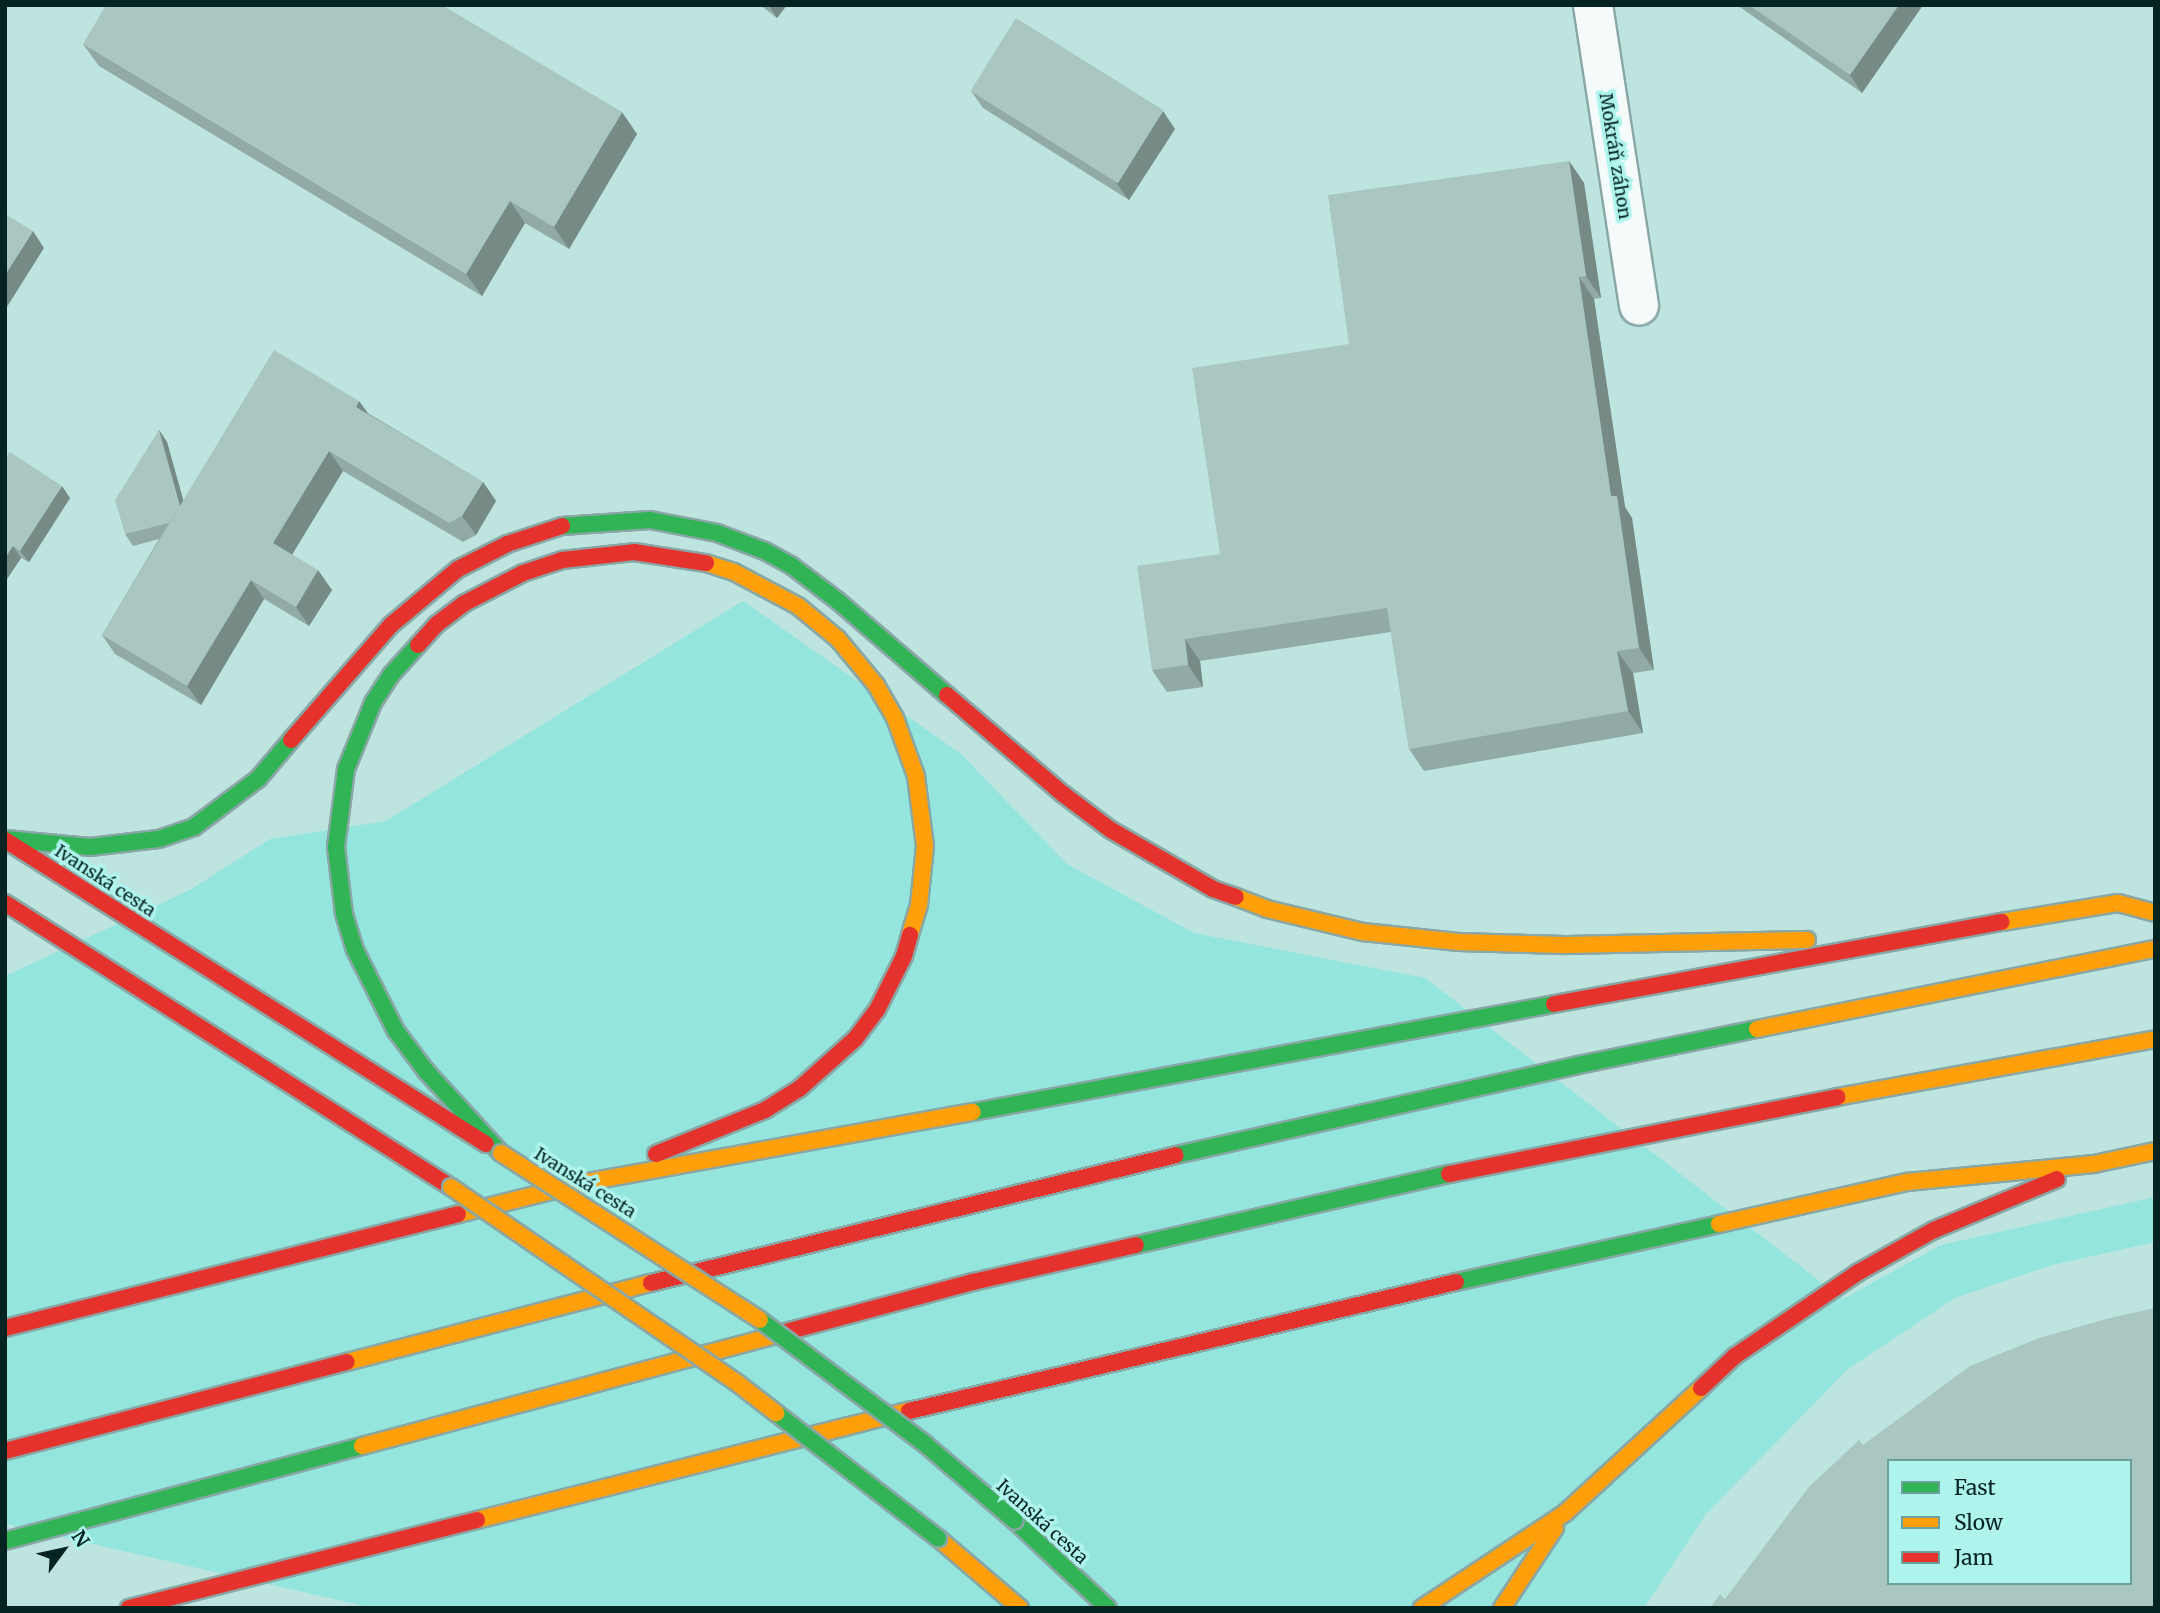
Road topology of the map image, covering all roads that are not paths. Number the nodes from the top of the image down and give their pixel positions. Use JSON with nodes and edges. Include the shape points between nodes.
{"nodes":[{"id":1,"x":1593,"y":5,"type":"edge"},
{"id":2,"x":1639,"y":306,"type":"dead end"},
{"id":3,"x":5,"y":839,"type":"edge"},
{"id":4,"x":5,"y":903,"type":"edge"},
{"id":5,"x":2155,"y":913,"type":"edge"},
{"id":6,"x":1917,"y":936,"type":"junction"},
{"id":7,"x":2155,"y":949,"type":"edge"},
{"id":8,"x":2155,"y":1039,"type":"edge"},
{"id":9,"x":2155,"y":1151,"type":"edge"},
{"id":10,"x":501,"y":1153,"type":"junction"},
{"id":11,"x":2094,"y":1164,"type":"junction"},
{"id":12,"x":587,"y":1182,"type":"junction"},
{"id":13,"x":5,"y":1328,"type":"edge"},
{"id":14,"x":5,"y":1451,"type":"edge"},
{"id":15,"x":1565,"y":1513,"type":"junction"},
{"id":16,"x":5,"y":1541,"type":"edge"},
{"id":17,"x":129,"y":1608,"type":"edge"},
{"id":18,"x":1020,"y":1608,"type":"edge"},
{"id":19,"x":1108,"y":1608,"type":"edge"},
{"id":20,"x":1422,"y":1608,"type":"edge"},
{"id":21,"x":1502,"y":1608,"type":"edge"}],
"edges":[{"from":1,"to":2,"type":"street","name":"Mokráň záhon"},
{"from":3,"to":6,"type":"main road","via":[[90,846],[127,844],[194,827],[258,779],[371,646],[409,607],[458,569],[507,544],[556,527],[650,520],[716,533],[792,566],[1111,830],[1213,889],[1267,909],[1363,932],[1471,942],[1564,945]]},
{"from":3,"to":10,"type":"main road","name":"Ivanská cesta"},
{"from":4,"to":18,"type":"main road","bridge":true,"via":[[440,1180],[650,1320],[830,1452]]},
{"from":5,"to":6,"type":"main road","via":[[2118,903]]},
{"from":6,"to":12,"type":"main road"},
{"from":7,"to":14,"type":"main road","via":[[1591,1062],[1165,1157],[777,1250]]},
{"from":8,"to":16,"type":"main road","via":[[1683,1126],[972,1282]]},
{"from":9,"to":11,"type":"main road"},
{"from":10,"to":12,"type":"main road","via":[[396,1031],[355,950],[344,914],[336,847],[346,769],[373,703],[409,652],[456,610],[495,585],[562,560],[600,554],[668,555],[734,572],[776,592],[819,621],[859,662],[895,718],[916,776],[925,846],[913,931],[877,1010],[832,1062],[799,1089],[765,1110]]},
{"from":10,"to":19,"type":"main road","name":"Ivanská cesta","bridge":true,"via":[[748,1311],[925,1444]]},
{"from":11,"to":15,"type":"main road","via":[[1934,1230],[1821,1295],[1735,1356]]},
{"from":11,"to":17,"type":"main road","via":[[1907,1182],[1331,1310],[977,1394]]},
{"from":12,"to":13,"type":"main road"},
{"from":15,"to":20,"type":"main road"},
{"from":15,"to":21,"type":"main road"}]}
